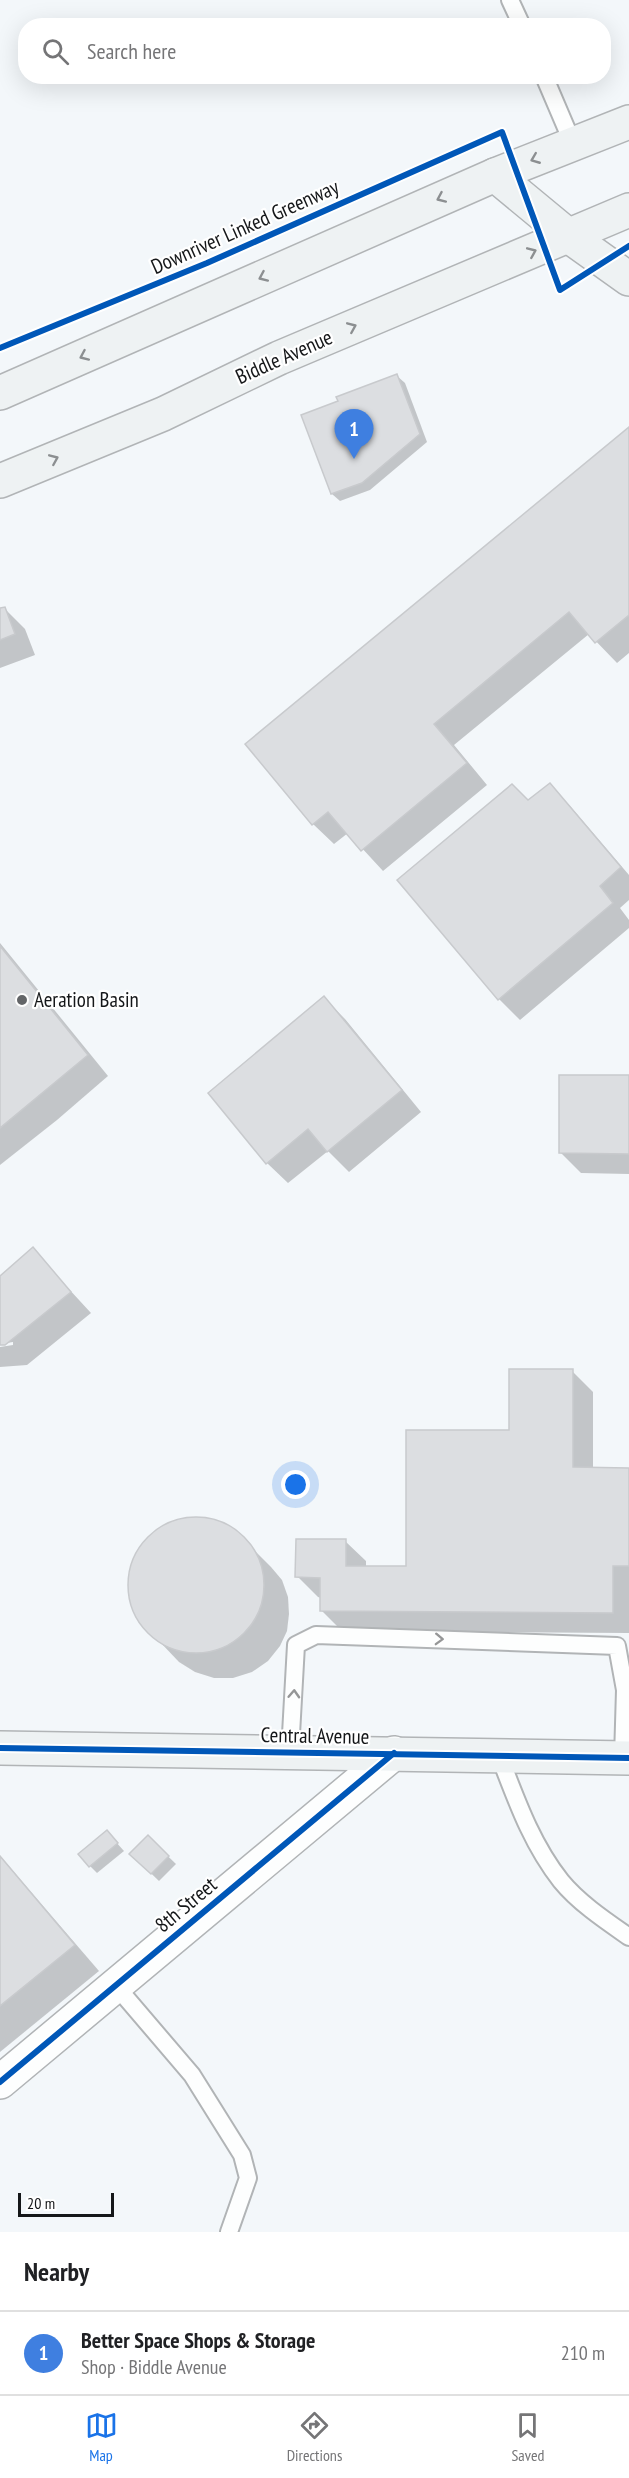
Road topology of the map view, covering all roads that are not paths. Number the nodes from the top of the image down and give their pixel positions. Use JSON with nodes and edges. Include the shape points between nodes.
{"nodes":[{"id":1,"x":510,"y":0,"type":"edge"},
{"id":2,"x":518,"y":18,"type":"edge"},
{"id":3,"x":547,"y":84,"type":"edge"},
{"id":4,"x":629,"y":122,"type":"edge"},
{"id":5,"x":573,"y":144,"type":"junction"},
{"id":6,"x":495,"y":175,"type":"junction"},
{"id":7,"x":629,"y":210,"type":"edge"},
{"id":8,"x":570,"y":237,"type":"junction"},
{"id":9,"x":629,"y":279,"type":"edge"},
{"id":10,"x":0,"y":393,"type":"edge"},
{"id":11,"x":0,"y":481,"type":"edge"},
{"id":12,"x":0,"y":1748,"type":"edge"},
{"id":13,"x":290,"y":1752,"type":"junction"},
{"id":14,"x":394,"y":1753,"type":"junction"},
{"id":15,"x":499,"y":1755,"type":"junction"},
{"id":16,"x":626,"y":1758,"type":"edge"},
{"id":17,"x":629,"y":1937,"type":"edge"},
{"id":18,"x":116,"y":1986,"type":"junction"},
{"id":19,"x":0,"y":2082,"type":"edge"},
{"id":20,"x":229,"y":2232,"type":"edge"}],
"edges":[{"from":1,"to":2,"type":"lane"},
{"from":3,"to":5,"type":"lane"},
{"from":4,"to":5,"type":"main road"},
{"from":5,"to":6,"type":"main road","one_way":true},
{"from":6,"to":8,"type":"main road"},
{"from":6,"to":10,"type":"main road","one_way":true},
{"from":7,"to":8,"type":"main road","name":"Biddle Avenue"},
{"from":8,"to":9,"type":"main road"},
{"from":11,"to":8,"type":"main road","name":"Biddle Avenue","one_way":true,"via":[[163,414],[279,358]]},
{"from":12,"to":13,"type":"main road","name":"Central Avenue"},
{"from":13,"to":14,"type":"main road","name":"Central Avenue"},
{"from":13,"to":16,"type":"lane","one_way":true,"via":[[296,1645],[316,1635],[617,1646],[625,1690]]},
{"from":14,"to":15,"type":"main road","name":"Central Avenue"},
{"from":14,"to":18,"type":"street","name":"8th Street"},
{"from":15,"to":16,"type":"main road","name":"Central Avenue"},
{"from":15,"to":17,"type":"lane","via":[[528,1830],[562,1882]]},
{"from":18,"to":19,"type":"street","name":"8th Street"},
{"from":18,"to":20,"type":"lane","via":[[192,2075],[242,2155],[248,2178]]}]}
